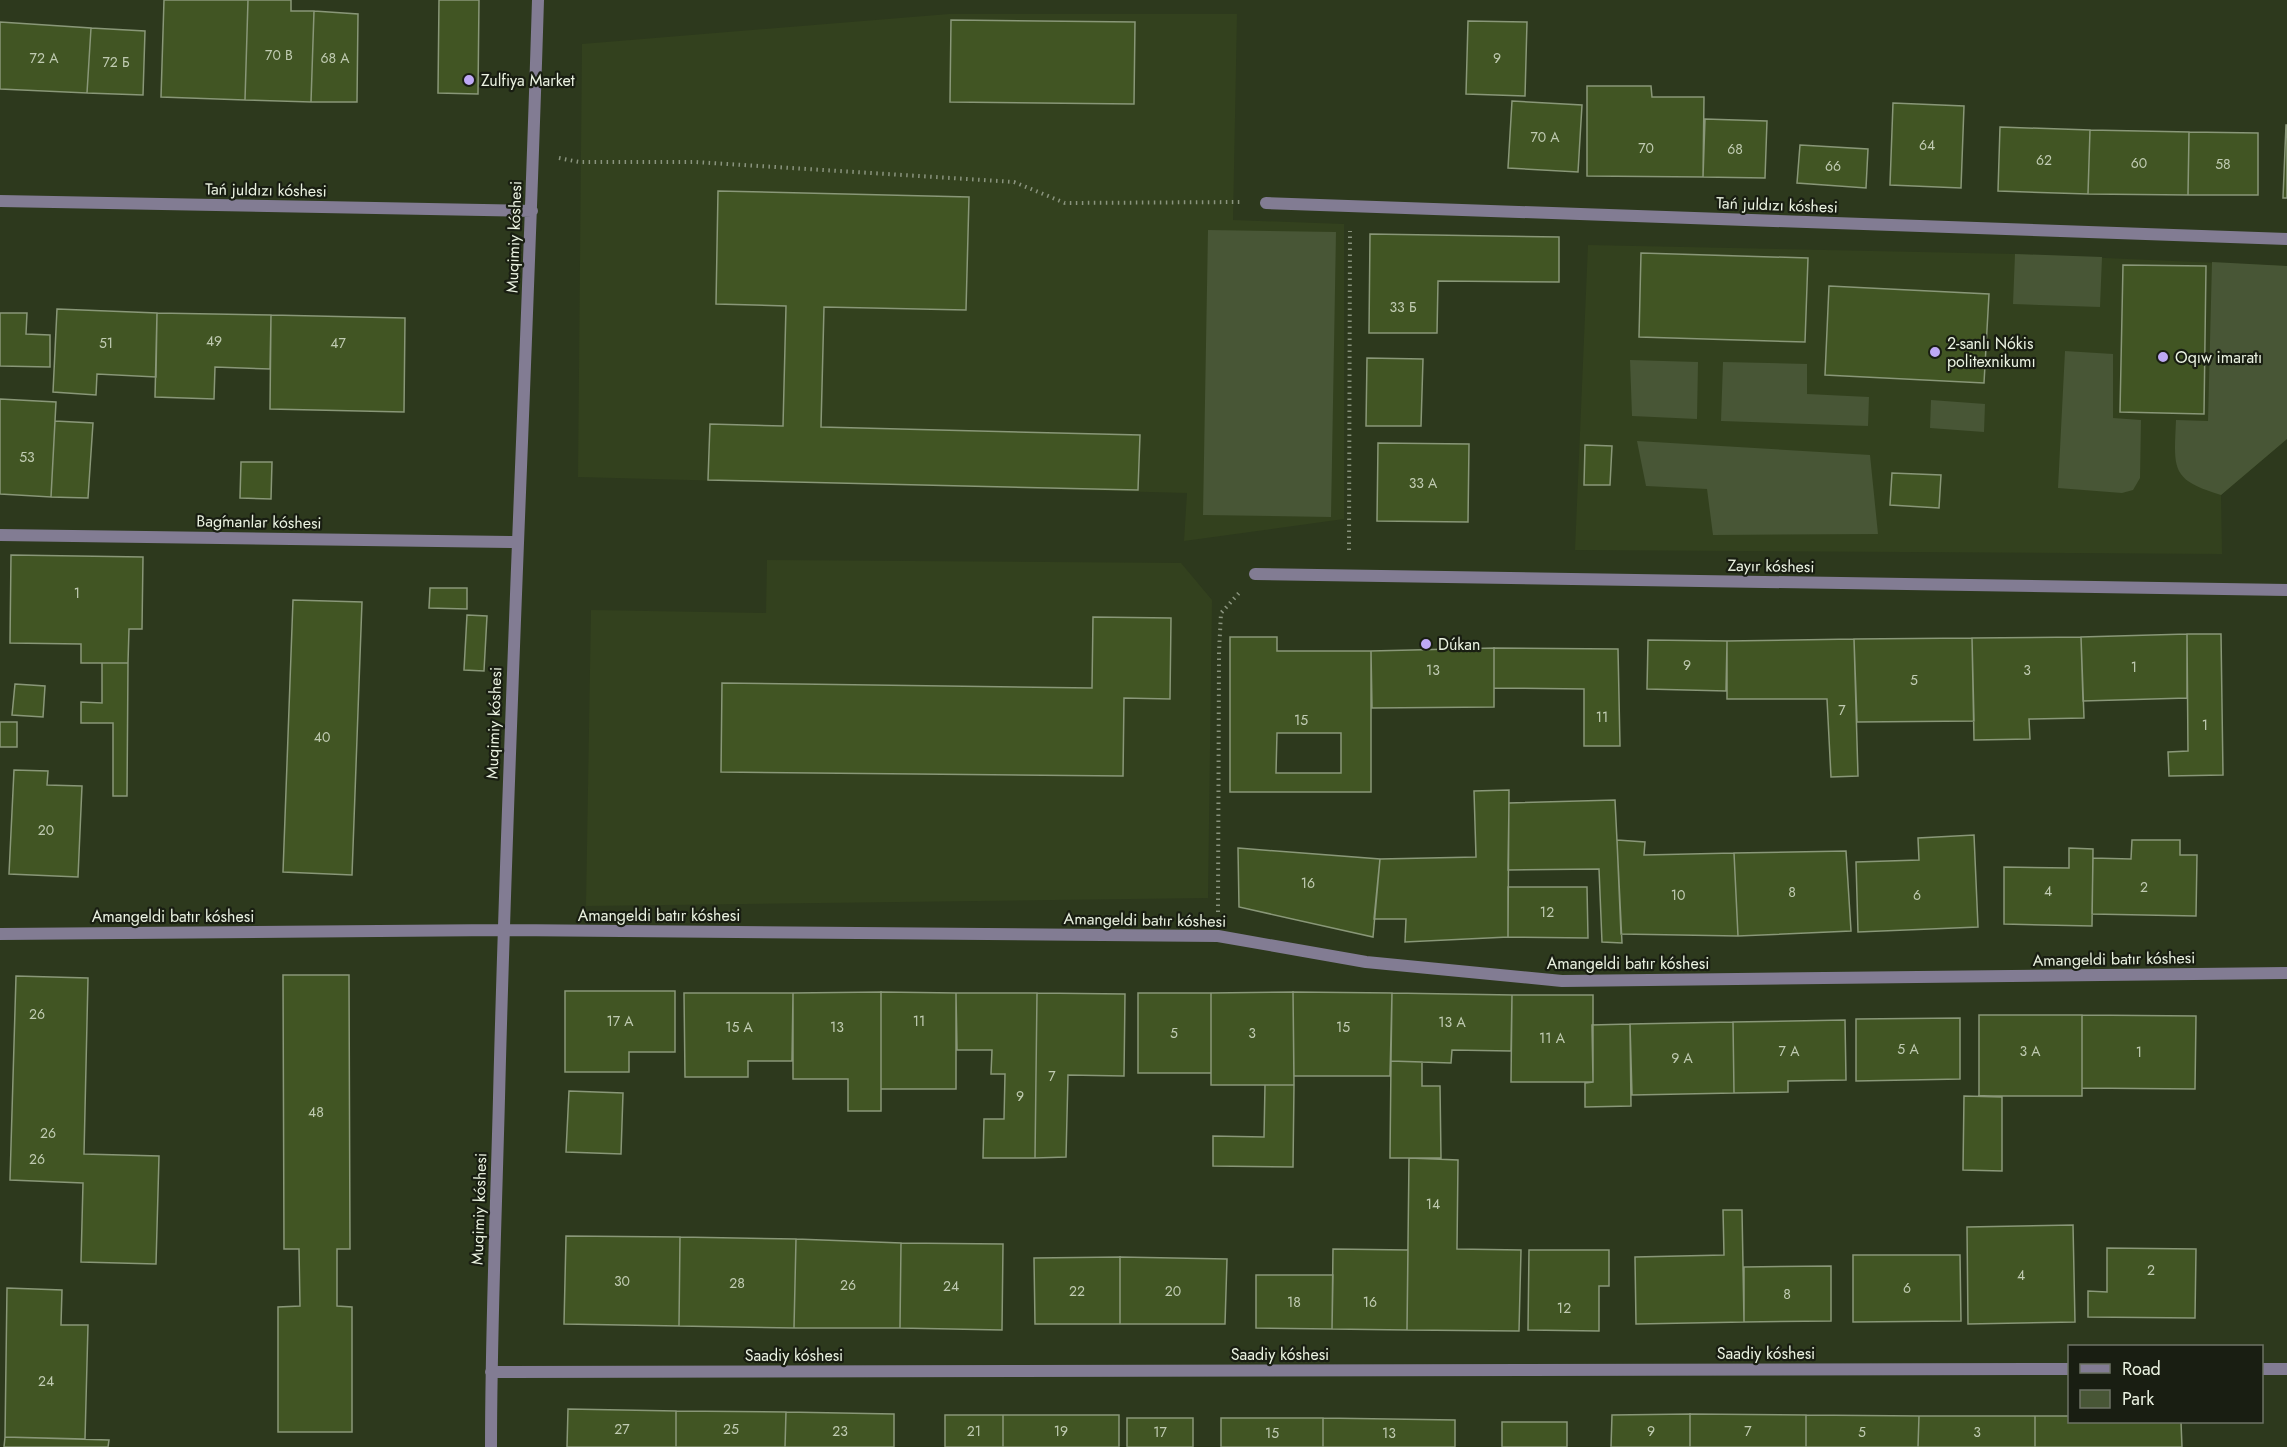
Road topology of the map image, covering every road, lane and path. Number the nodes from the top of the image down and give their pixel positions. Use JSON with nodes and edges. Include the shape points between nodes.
{"nodes":[{"id":1,"x":538,"y":0,"type":"edge"},
{"id":2,"x":559,"y":158,"type":"dead end"},
{"id":3,"x":0,"y":201,"type":"edge"},
{"id":4,"x":1266,"y":203,"type":"joint"},
{"id":5,"x":1350,"y":206,"type":"junction"},
{"id":6,"x":532,"y":211,"type":"junction"},
{"id":7,"x":2287,"y":239,"type":"edge"},
{"id":8,"x":0,"y":535,"type":"edge"},
{"id":9,"x":517,"y":543,"type":"junction"},
{"id":10,"x":1255,"y":574,"type":"joint"},
{"id":11,"x":1349,"y":575,"type":"junction"},
{"id":12,"x":2287,"y":590,"type":"edge"},
{"id":13,"x":503,"y":930,"type":"junction"},
{"id":14,"x":0,"y":934,"type":"edge"},
{"id":15,"x":1218,"y":936,"type":"junction"},
{"id":16,"x":2287,"y":974,"type":"edge"},
{"id":17,"x":2263,"y":1369,"type":"edge"},
{"id":18,"x":2287,"y":1369,"type":"edge"},
{"id":19,"x":2068,"y":1370,"type":"edge"},
{"id":20,"x":491,"y":1372,"type":"junction"},
{"id":21,"x":491,"y":1447,"type":"edge"}],
"edges":[{"from":1,"to":6,"type":"street","name":"Muqimiy kóshesi"},
{"from":2,"to":4,"type":"path","via":[[579,162],[696,162],[1014,182],[1065,203]]},
{"from":3,"to":6,"type":"street","name":"Tań juldızı kóshesi"},
{"from":4,"to":5,"type":"street","name":"Tań juldızı kóshesi"},
{"from":5,"to":7,"type":"street","name":"Tań juldızı kóshesi"},
{"from":5,"to":11,"type":"path"},
{"from":6,"to":9,"type":"street","name":"Muqimiy kóshesi"},
{"from":8,"to":9,"type":"street","name":"Baǵmanlar kóshesi"},
{"from":9,"to":13,"type":"street","name":"Muqimiy kóshesi"},
{"from":10,"to":11,"type":"street","name":"Zayır kóshesi"},
{"from":10,"to":15,"type":"path","via":[[1221,613]]},
{"from":11,"to":12,"type":"street","name":"Zayır kóshesi"},
{"from":13,"to":14,"type":"street","name":"Amangeldi batır kóshesi"},
{"from":13,"to":15,"type":"street","name":"Amangeldi batır kóshesi"},
{"from":13,"to":20,"type":"street","name":"Muqimiy kóshesi"},
{"from":15,"to":16,"type":"street","name":"Amangeldi batır kóshesi","via":[[1366,962],[1562,981]]},
{"from":17,"to":18,"type":"street"},
{"from":19,"to":20,"type":"street","name":"Saadiy kóshesi"},
{"from":20,"to":21,"type":"street","name":"Muqimiy kóshesi"}]}
